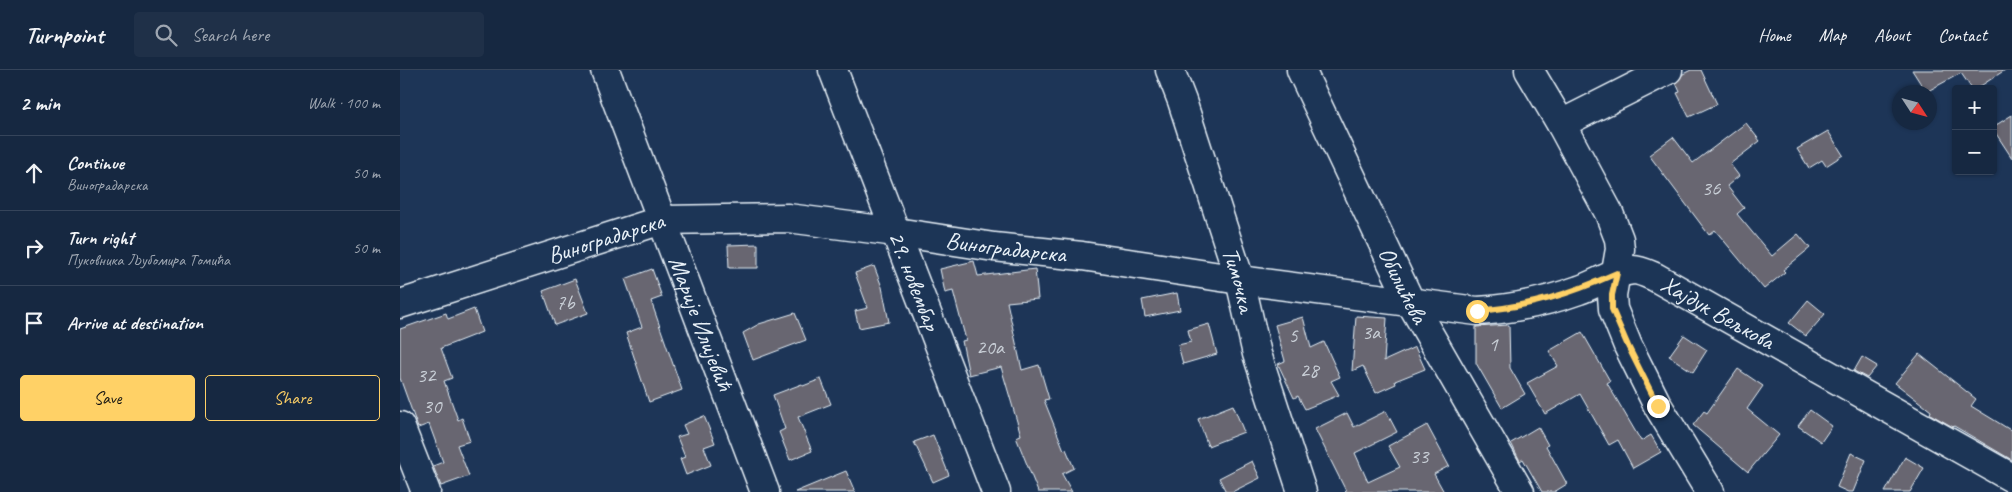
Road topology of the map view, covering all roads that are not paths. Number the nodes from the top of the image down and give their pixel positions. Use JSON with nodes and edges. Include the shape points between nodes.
{"nodes":[{"id":1,"x":605,"y":70,"type":"edge"},
{"id":2,"x":833,"y":70,"type":"edge"},
{"id":3,"x":1170,"y":70,"type":"edge"},
{"id":4,"x":1301,"y":70,"type":"edge"},
{"id":5,"x":1529,"y":70,"type":"edge"},
{"id":6,"x":1668,"y":70,"type":"edge"},
{"id":7,"x":1561,"y":124,"type":"junction"},
{"id":8,"x":662,"y":220,"type":"junction"},
{"id":9,"x":896,"y":232,"type":"junction"},
{"id":10,"x":1617,"y":273,"type":"junction"},
{"id":11,"x":1240,"y":280,"type":"junction"},
{"id":12,"x":1410,"y":301,"type":"junction"},
{"id":13,"x":400,"y":304,"type":"edge"},
{"id":14,"x":400,"y":426,"type":"edge"},
{"id":15,"x":2012,"y":478,"type":"edge"},
{"id":16,"x":426,"y":492,"type":"edge"},
{"id":17,"x":765,"y":492,"type":"edge"},
{"id":18,"x":996,"y":492,"type":"edge"},
{"id":19,"x":1302,"y":492,"type":"edge"},
{"id":20,"x":1520,"y":492,"type":"edge"},
{"id":21,"x":1710,"y":492,"type":"edge"}],
"edges":[{"from":1,"to":8,"type":"street","name":"Марије Илијевић"},
{"from":2,"to":9,"type":"street","name":"29. новембар"},
{"from":3,"to":11,"type":"street","name":"Тимочка"},
{"from":4,"to":12,"type":"street","name":"Обилићева"},
{"from":5,"to":7,"type":"street"},
{"from":6,"to":7,"type":"street"},
{"from":7,"to":10,"type":"street","via":[[1615,228],[1620,249]]},
{"from":8,"to":9,"type":"street","name":"Виноградарска","via":[[788,218]]},
{"from":8,"to":13,"type":"street","name":"Виноградарска"},
{"from":8,"to":17,"type":"street","name":"Марије Илијевић"},
{"from":9,"to":11,"type":"street","name":"Виноградарска"},
{"from":9,"to":18,"type":"street","name":"29. новембар"},
{"from":10,"to":12,"type":"street","name":"Виноградарска","via":[[1579,290],[1510,309],[1477,311]]},
{"from":10,"to":15,"type":"street","name":"Хајдук Вељкова","via":[[1635,270],[1654,276]]},
{"from":10,"to":21,"type":"street","via":[[1612,309],[1658,406]]},
{"from":11,"to":12,"type":"street","name":"Виноградарска"},
{"from":11,"to":19,"type":"street","name":"Тимочка","via":[[1257,354]]},
{"from":12,"to":20,"type":"street","name":"Обилићева"},
{"from":14,"to":16,"type":"street"}]}
